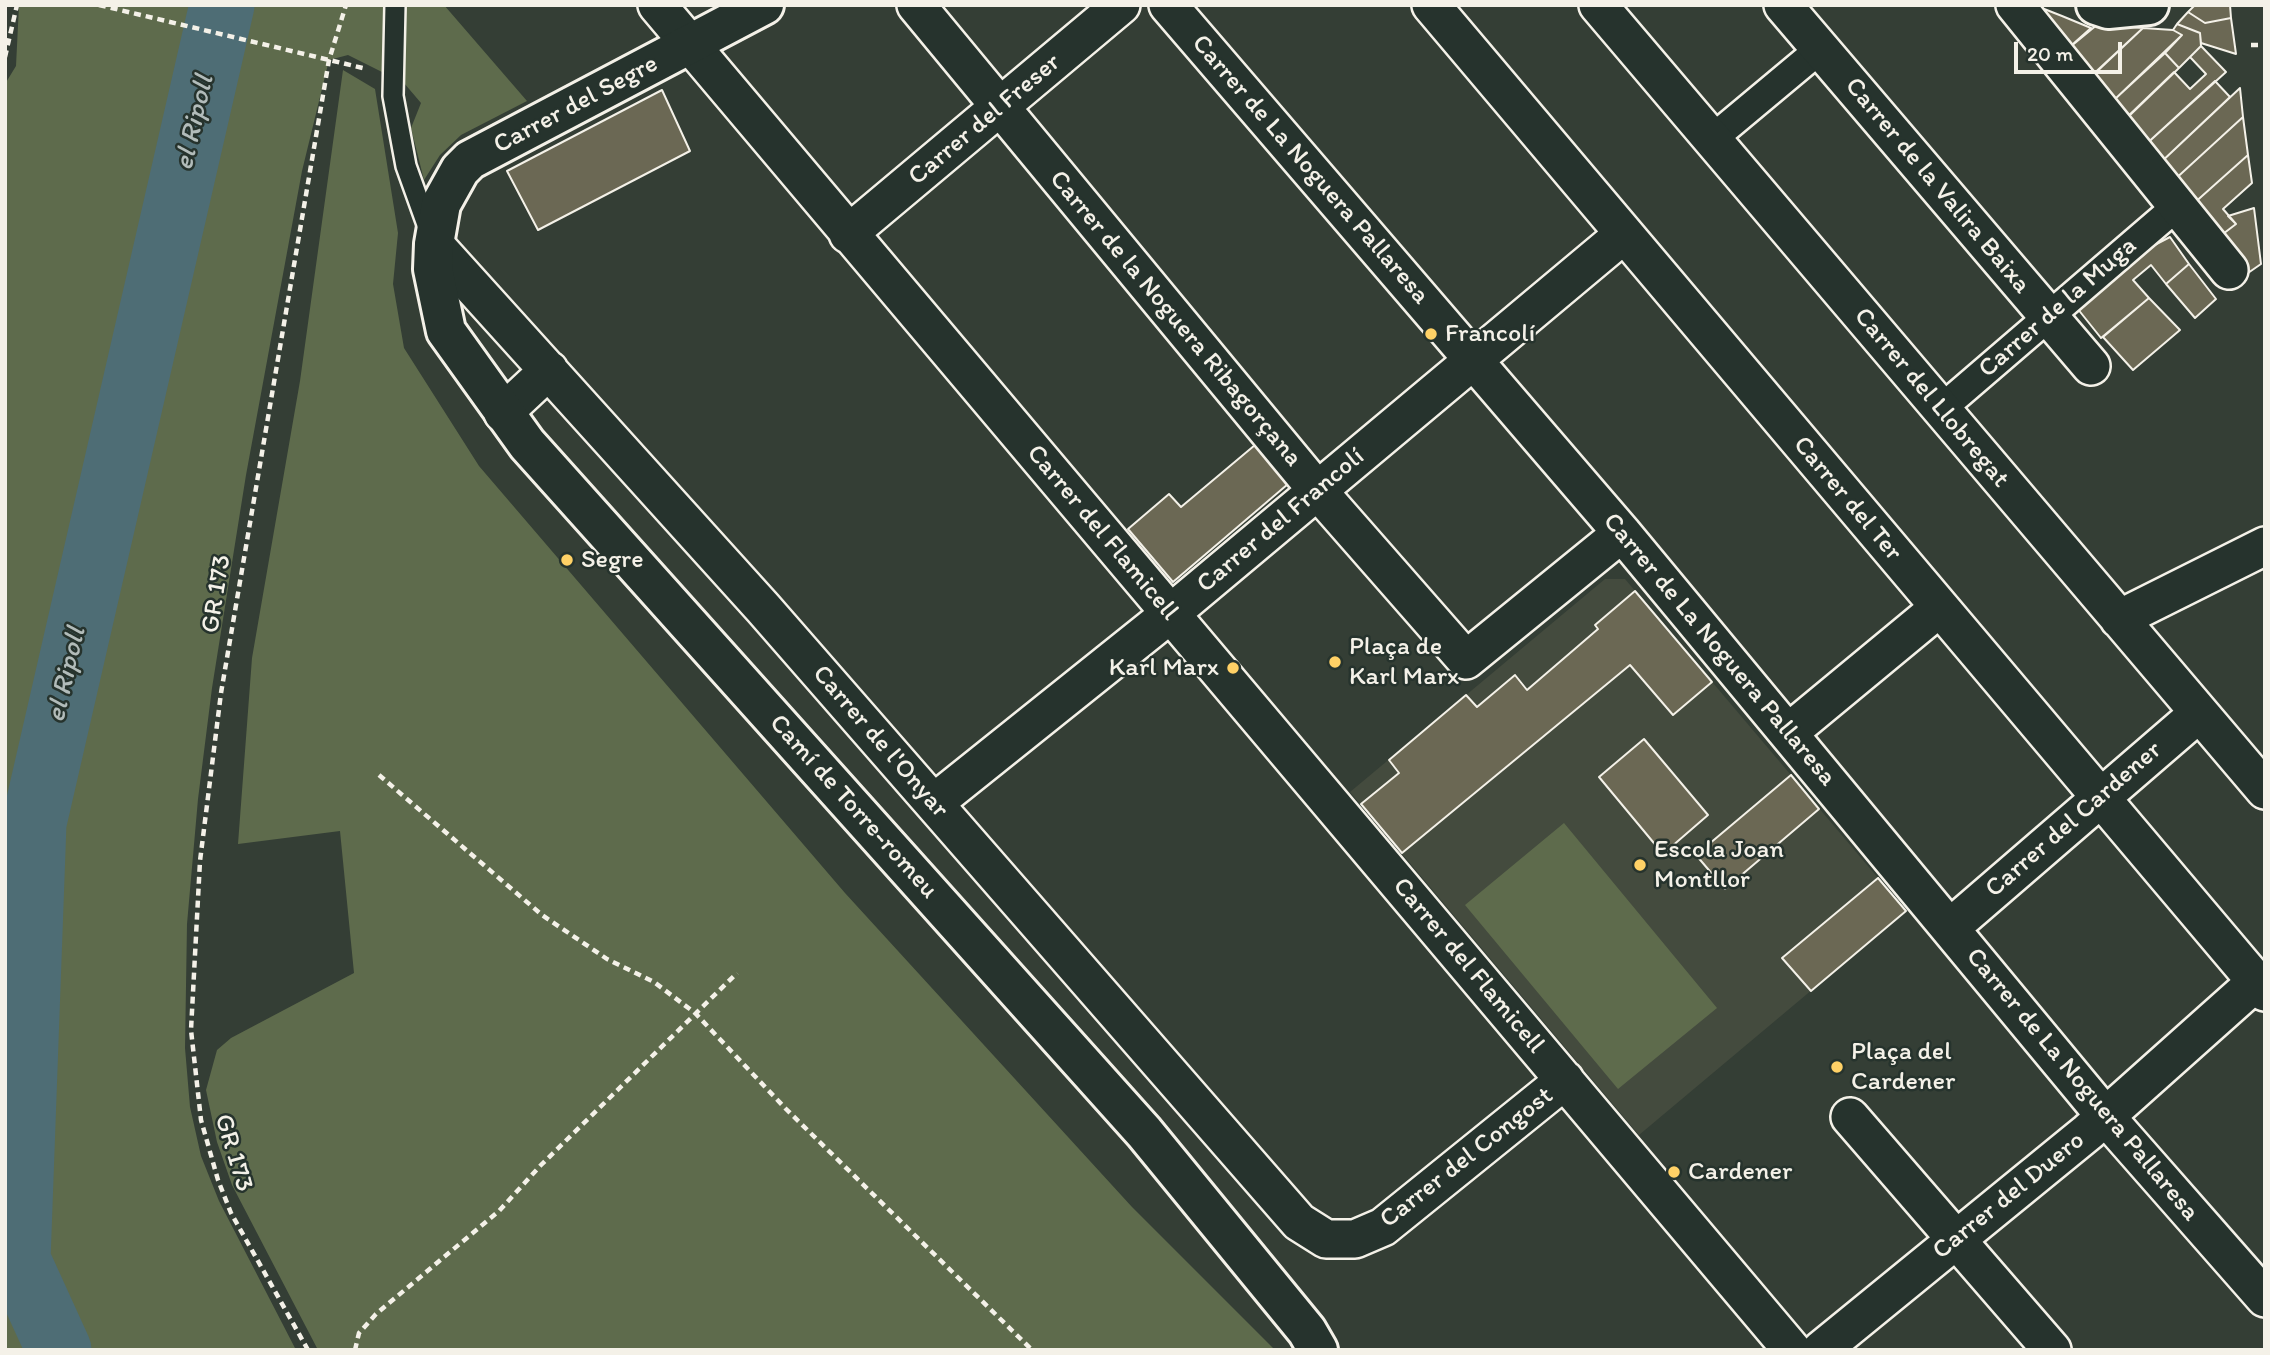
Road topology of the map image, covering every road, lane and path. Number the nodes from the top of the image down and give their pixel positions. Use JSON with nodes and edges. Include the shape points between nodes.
{"nodes":[{"id":1,"x":16,"y":5,"type":"edge"},
{"id":2,"x":99,"y":5,"type":"edge"},
{"id":3,"x":346,"y":5,"type":"edge"},
{"id":4,"x":395,"y":5,"type":"edge"},
{"id":5,"x":657,"y":5,"type":"edge"},
{"id":6,"x":764,"y":5,"type":"edge"},
{"id":7,"x":916,"y":5,"type":"edge"},
{"id":8,"x":1121,"y":5,"type":"edge"},
{"id":9,"x":1168,"y":5,"type":"edge"},
{"id":10,"x":1431,"y":5,"type":"edge"},
{"id":11,"x":1598,"y":5,"type":"edge"},
{"id":12,"x":1783,"y":5,"type":"edge"},
{"id":13,"x":2015,"y":5,"type":"edge"},
{"id":14,"x":2096,"y":5,"type":"edge"},
{"id":15,"x":2150,"y":5,"type":"edge"},
{"id":16,"x":7,"y":37,"type":"edge"},
{"id":17,"x":690,"y":45,"type":"junction"},
{"id":18,"x":2251,"y":45,"type":"dead end"},
{"id":19,"x":2265,"y":45,"type":"edge"},
{"id":20,"x":1820,"y":49,"type":"junction"},
{"id":21,"x":5,"y":57,"type":"edge"},
{"id":22,"x":328,"y":60,"type":"junction"},
{"id":23,"x":393,"y":75,"type":"junction"},
{"id":24,"x":1001,"y":108,"type":"junction"},
{"id":25,"x":1711,"y":140,"type":"junction"},
{"id":26,"x":2176,"y":207,"type":"junction"},
{"id":27,"x":848,"y":234,"type":"junction"},
{"id":28,"x":1624,"y":234,"type":"junction"},
{"id":29,"x":434,"y":244,"type":"junction"},
{"id":30,"x":2230,"y":270,"type":"dead end"},
{"id":31,"x":2048,"y":317,"type":"junction"},
{"id":32,"x":1472,"y":358,"type":"junction"},
{"id":33,"x":2091,"y":366,"type":"dead end"},
{"id":34,"x":549,"y":370,"type":"junction"},
{"id":35,"x":1940,"y":410,"type":"junction"},
{"id":36,"x":503,"y":413,"type":"junction"},
{"id":37,"x":1317,"y":490,"type":"junction"},
{"id":38,"x":1622,"y":533,"type":"junction"},
{"id":39,"x":2265,"y":546,"type":"edge"},
{"id":40,"x":1940,"y":608,"type":"junction"},
{"id":41,"x":1170,"y":614,"type":"junction"},
{"id":42,"x":2119,"y":619,"type":"junction"},
{"id":43,"x":2199,"y":713,"type":"junction"},
{"id":44,"x":1788,"y":733,"type":"junction"},
{"id":45,"x":379,"y":775,"type":"dead end"},
{"id":46,"x":2265,"y":790,"type":"edge"},
{"id":47,"x":2100,"y":797,"type":"junction"},
{"id":48,"x":934,"y":803,"type":"junction"},
{"id":49,"x":1950,"y":928,"type":"junction"},
{"id":50,"x":737,"y":973,"type":"dead end"},
{"id":51,"x":2260,"y":987,"type":"edge"},
{"id":52,"x":695,"y":1013,"type":"junction"},
{"id":53,"x":1565,"y":1080,"type":"junction"},
{"id":54,"x":2106,"y":1116,"type":"junction"},
{"id":55,"x":1850,"y":1117,"type":"dead end"},
{"id":56,"x":1326,"y":1239,"type":"joint"},
{"id":57,"x":1958,"y":1239,"type":"junction"},
{"id":58,"x":2265,"y":1298,"type":"edge"},
{"id":59,"x":308,"y":1350,"type":"edge"},
{"id":60,"x":355,"y":1350,"type":"edge"},
{"id":61,"x":1032,"y":1350,"type":"edge"},
{"id":62,"x":1318,"y":1350,"type":"edge"},
{"id":63,"x":1792,"y":1350,"type":"edge"},
{"id":64,"x":1821,"y":1350,"type":"edge"},
{"id":65,"x":2052,"y":1350,"type":"edge"}],
"edges":[{"from":1,"to":16,"type":"path"},
{"from":2,"to":22,"type":"path"},
{"from":3,"to":22,"type":"path","name":"GR 173"},
{"from":4,"to":23,"type":"lane"},
{"from":5,"to":17,"type":"street","name":"Carrer del Flamicell"},
{"from":6,"to":17,"type":"street","name":"Carrer del Segre"},
{"from":7,"to":24,"type":"street","name":"Carrer de la Noguera Ribagorçana"},
{"from":8,"to":24,"type":"street","name":"Carrer del Freser"},
{"from":9,"to":32,"type":"street","name":"Carrer de La Noguera Pallaresa"},
{"from":10,"to":28,"type":"street","name":"Carrer del Ter"},
{"from":11,"to":25,"type":"street","name":"Carrer del Llobregat"},
{"from":12,"to":20,"type":"street","name":"Carrer de la Valira Baixa"},
{"from":13,"to":26,"type":"street"},
{"from":14,"to":15,"type":"street","via":[[2108,9]]},
{"from":16,"to":21,"type":"path"},
{"from":17,"to":27,"type":"street","name":"Carrer del Flamicell"},
{"from":17,"to":29,"type":"street","name":"Carrer del Segre","via":[[470,160],[445,194]]},
{"from":18,"to":19,"type":"path"},
{"from":20,"to":25,"type":"street"},
{"from":20,"to":31,"type":"street","name":"Carrer de la Valira Baixa"},
{"from":22,"to":23,"type":"path"},
{"from":22,"to":59,"type":"path","name":"GR 173","via":[[221,693],[201,861],[191,1030],[201,1120],[218,1180],[231,1213]]},
{"from":23,"to":29,"type":"lane","via":[[406,166]]},
{"from":24,"to":27,"type":"street","name":"Carrer del Freser"},
{"from":24,"to":37,"type":"street","name":"Carrer de la Noguera Ribagorçana"},
{"from":25,"to":35,"type":"street","name":"Carrer del Llobregat"},
{"from":26,"to":30,"type":"street"},
{"from":26,"to":31,"type":"street","name":"Carrer de la Muga"},
{"from":27,"to":41,"type":"street","name":"Carrer del Flamicell"},
{"from":28,"to":32,"type":"street","name":"Carrer del Francolí"},
{"from":28,"to":40,"type":"street","name":"Carrer del Ter"},
{"from":29,"to":34,"type":"street","name":"Carrer de l'Onyar"},
{"from":29,"to":36,"type":"street","name":"Camí de Torre-romeu","via":[[433,269],[446,331]]},
{"from":31,"to":33,"type":"street","name":"Carrer de la Valira Baixa"},
{"from":31,"to":35,"type":"street","name":"Carrer de la Muga"},
{"from":32,"to":37,"type":"street","name":"Carrer del Francolí"},
{"from":32,"to":38,"type":"street","name":"Carrer de La Noguera Pallaresa"},
{"from":34,"to":36,"type":"street"},
{"from":34,"to":48,"type":"street","name":"Carrer de l'Onyar"},
{"from":35,"to":42,"type":"street","name":"Carrer del Llobregat"},
{"from":36,"to":62,"type":"street","name":"Camí de Torre-romeu","via":[[1144,1132]]},
{"from":37,"to":38,"type":"street","name":"Carrer de la Noguera Ribagorçana","via":[[1466,660]]},
{"from":37,"to":41,"type":"street","name":"Carrer del Francolí"},
{"from":38,"to":44,"type":"street","name":"Carrer de La Noguera Pallaresa"},
{"from":39,"to":42,"type":"street"},
{"from":40,"to":44,"type":"street"},
{"from":40,"to":47,"type":"street","name":"Carrer del Ter"},
{"from":41,"to":48,"type":"street","name":"Carrer del Francolí"},
{"from":41,"to":53,"type":"street","name":"Carrer del Flamicell"},
{"from":42,"to":43,"type":"street","name":"Carrer del Llobregat"},
{"from":43,"to":46,"type":"street","name":"Carrer del Llobregat"},
{"from":43,"to":47,"type":"street","name":"Carrer del Cardener"},
{"from":44,"to":49,"type":"street","name":"Carrer de La Noguera Pallaresa"},
{"from":45,"to":52,"type":"path","via":[[542,915],[607,959],[654,982]]},
{"from":47,"to":49,"type":"street","name":"Carrer del Cardener"},
{"from":47,"to":51,"type":"street","name":"Carrer del Ter"},
{"from":48,"to":56,"type":"street","name":"Carrer de l'Onyar","via":[[1299,1222]]},
{"from":49,"to":54,"type":"street","name":"Carrer de La Noguera Pallaresa"},
{"from":50,"to":52,"type":"path"},
{"from":51,"to":54,"type":"street","name":"Carrer del Duero"},
{"from":52,"to":60,"type":"path","via":[[499,1211],[376,1314],[359,1333]]},
{"from":52,"to":61,"type":"path","via":[[786,1109]]},
{"from":53,"to":56,"type":"street","name":"Carrer del Congost","via":[[1384,1227],[1355,1239]]},
{"from":53,"to":63,"type":"street","name":"Carrer del Flamicell"},
{"from":54,"to":57,"type":"street","name":"Carrer del Duero"},
{"from":54,"to":58,"type":"street","name":"Carrer de La Noguera Pallaresa"},
{"from":55,"to":57,"type":"street"},
{"from":57,"to":64,"type":"street","name":"Carrer del Duero"},
{"from":57,"to":65,"type":"street"}]}
